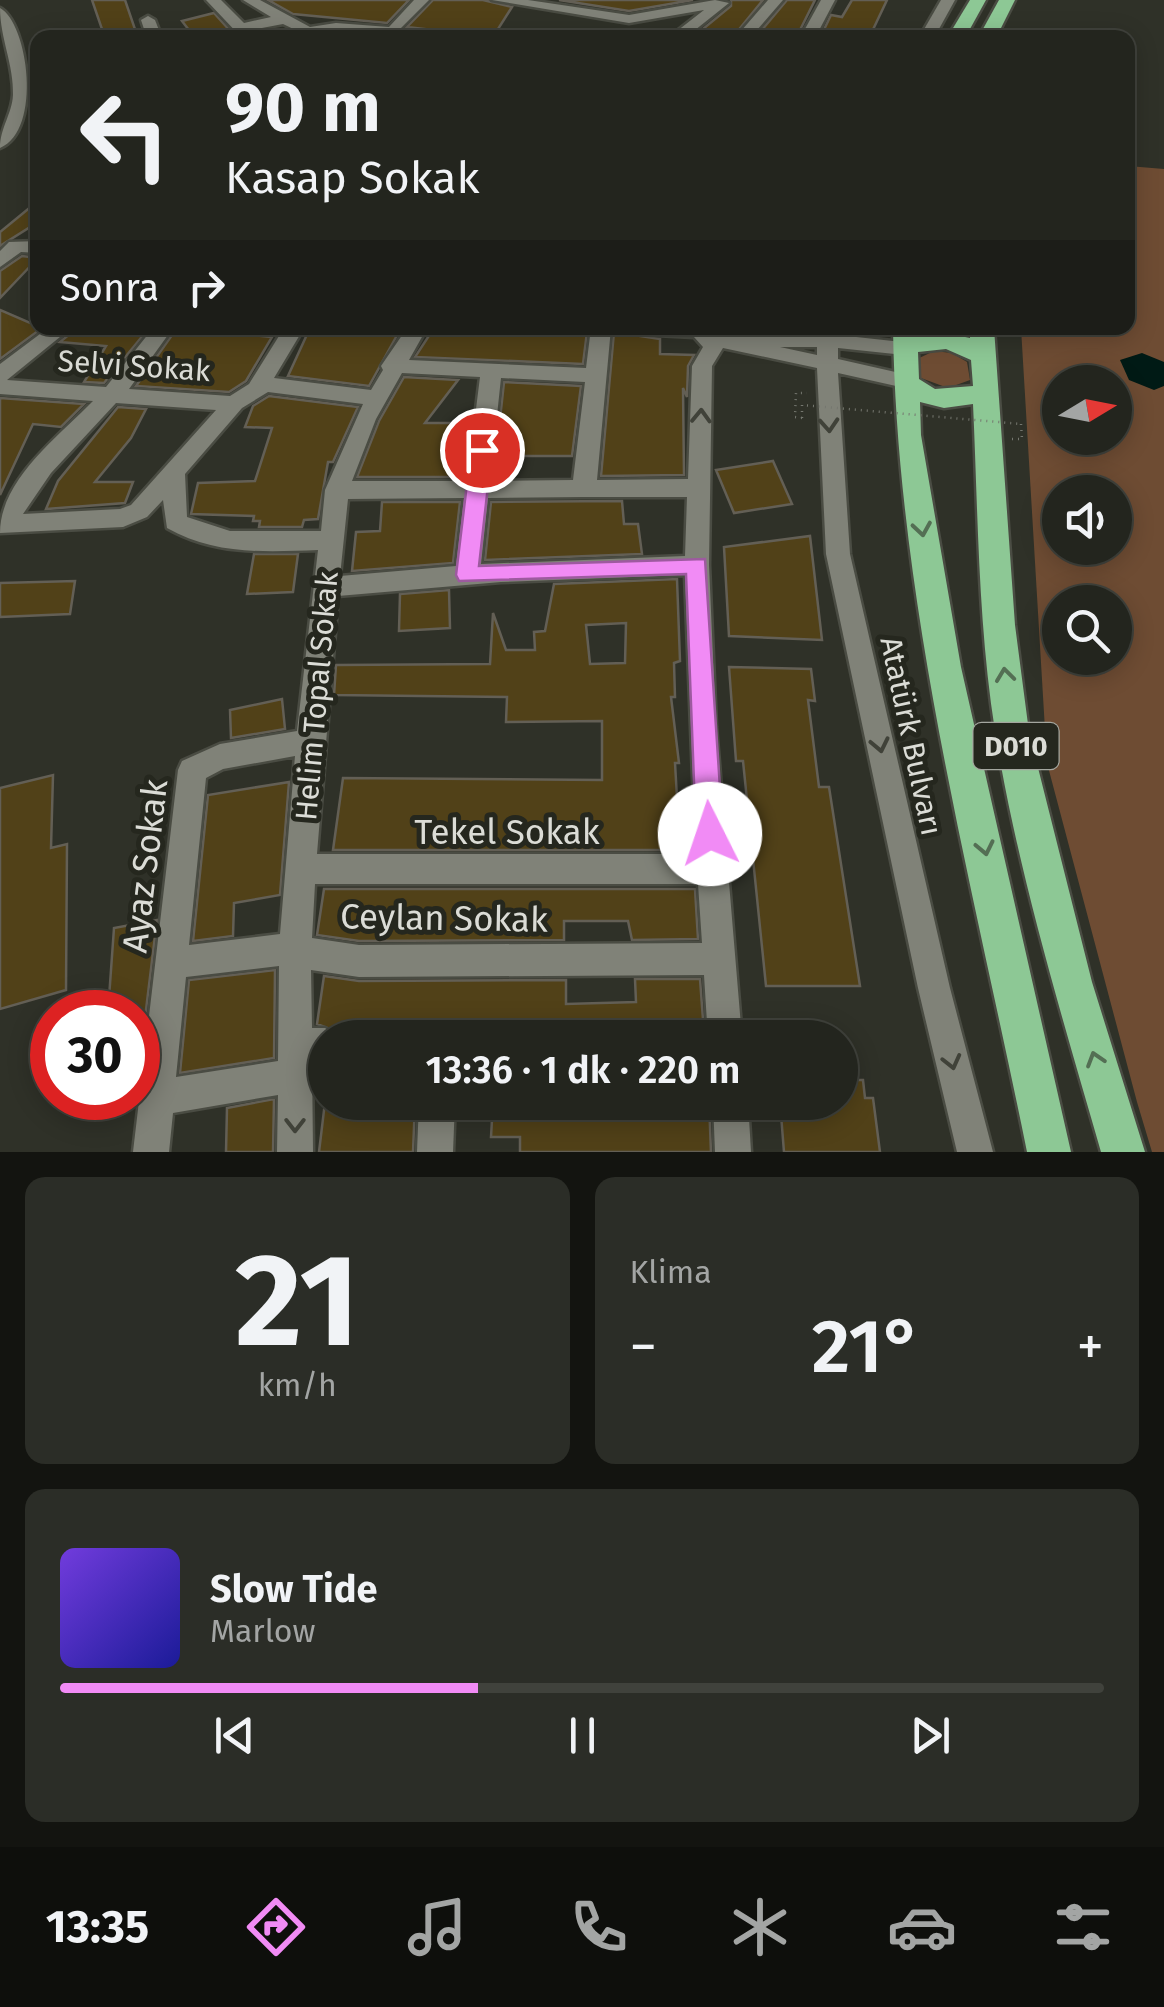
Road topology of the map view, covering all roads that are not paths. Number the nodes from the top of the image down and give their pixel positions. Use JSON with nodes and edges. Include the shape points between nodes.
{"nodes":[{"id":1,"x":213,"y":0,"type":"edge"},
{"id":2,"x":250,"y":0,"type":"edge"},
{"id":3,"x":422,"y":0,"type":"edge"},
{"id":4,"x":499,"y":0,"type":"edge"},
{"id":5,"x":776,"y":0,"type":"edge"},
{"id":6,"x":828,"y":0,"type":"edge"},
{"id":7,"x":948,"y":0,"type":"edge"},
{"id":8,"x":978,"y":0,"type":"edge"},
{"id":9,"x":1006,"y":0,"type":"edge"},
{"id":10,"x":536,"y":2,"type":"edge"},
{"id":11,"x":725,"y":2,"type":"edge"},
{"id":12,"x":0,"y":12,"type":"edge"},
{"id":13,"x":285,"y":19,"type":"junction"},
{"id":14,"x":148,"y":20,"type":"dead end"},
{"id":15,"x":152,"y":30,"type":"edge"},
{"id":16,"x":244,"y":30,"type":"edge"},
{"id":17,"x":252,"y":30,"type":"edge"},
{"id":18,"x":298,"y":30,"type":"edge"},
{"id":19,"x":322,"y":30,"type":"edge"},
{"id":20,"x":370,"y":30,"type":"edge"},
{"id":21,"x":395,"y":30,"type":"edge"},
{"id":22,"x":686,"y":30,"type":"edge"},
{"id":23,"x":749,"y":30,"type":"edge"},
{"id":24,"x":812,"y":30,"type":"edge"},
{"id":25,"x":931,"y":30,"type":"edge"},
{"id":26,"x":961,"y":30,"type":"edge"},
{"id":27,"x":990,"y":30,"type":"edge"},
{"id":28,"x":0,"y":143,"type":"edge"},
{"id":29,"x":30,"y":247,"type":"edge"},
{"id":30,"x":0,"y":261,"type":"edge"},
{"id":31,"x":52,"y":335,"type":"edge"},
{"id":32,"x":157,"y":335,"type":"edge"},
{"id":33,"x":290,"y":335,"type":"edge"},
{"id":34,"x":412,"y":335,"type":"edge"},
{"id":35,"x":600,"y":335,"type":"edge"},
{"id":36,"x":711,"y":335,"type":"edge"},
{"id":37,"x":723,"y":335,"type":"edge"},
{"id":38,"x":0,"y":342,"type":"edge"},
{"id":39,"x":983,"y":342,"type":"edge"},
{"id":40,"x":827,"y":344,"type":"edge"},
{"id":41,"x":29,"y":352,"type":"junction"},
{"id":42,"x":905,"y":352,"type":"edge"},
{"id":43,"x":392,"y":366,"type":"junction"},
{"id":44,"x":491,"y":371,"type":"junction"},
{"id":45,"x":0,"y":375,"type":"edge"},
{"id":46,"x":597,"y":376,"type":"junction"},
{"id":47,"x":260,"y":384,"type":"junction"},
{"id":48,"x":0,"y":387,"type":"edge"},
{"id":49,"x":987,"y":391,"type":"junction"},
{"id":50,"x":111,"y":394,"type":"junction"},
{"id":51,"x":376,"y":398,"type":"junction"},
{"id":52,"x":234,"y":402,"type":"junction"},
{"id":53,"x":174,"y":475,"type":"junction"},
{"id":54,"x":699,"y":488,"type":"junction"},
{"id":55,"x":584,"y":489,"type":"junction"},
{"id":56,"x":337,"y":490,"type":"junction"},
{"id":57,"x":476,"y":490,"type":"junction"},
{"id":58,"x":3,"y":524,"type":"edge"},
{"id":59,"x":331,"y":540,"type":"junction"},
{"id":60,"x":697,"y":565,"type":"junction"},
{"id":61,"x":467,"y":575,"type":"junction"},
{"id":62,"x":327,"y":587,"type":"junction"},
{"id":63,"x":310,"y":741,"type":"junction"},
{"id":64,"x":302,"y":869,"type":"junction"},
{"id":65,"x":712,"y":869,"type":"junction"},
{"id":66,"x":294,"y":948,"type":"junction"},
{"id":67,"x":719,"y":958,"type":"junction"},
{"id":68,"x":171,"y":963,"type":"junction"},
{"id":69,"x":724,"y":1020,"type":"edge"},
{"id":70,"x":305,"y":1055,"type":"edge"},
{"id":71,"x":160,"y":1069,"type":"edge"},
{"id":72,"x":160,"y":1097,"type":"edge"},
{"id":73,"x":155,"y":1120,"type":"edge"},
{"id":74,"x":436,"y":1120,"type":"edge"},
{"id":75,"x":731,"y":1120,"type":"edge"},
{"id":76,"x":151,"y":1152,"type":"edge"},
{"id":77,"x":295,"y":1152,"type":"edge"},
{"id":78,"x":435,"y":1152,"type":"edge"},
{"id":79,"x":734,"y":1152,"type":"edge"},
{"id":80,"x":975,"y":1152,"type":"edge"},
{"id":81,"x":1048,"y":1152,"type":"edge"},
{"id":82,"x":1123,"y":1152,"type":"edge"}],
"edges":[{"from":1,"to":16,"type":"street"},
{"from":2,"to":13,"type":"street"},
{"from":3,"to":21,"type":"street"},
{"from":4,"to":10,"type":"street"},
{"from":5,"to":23,"type":"street"},
{"from":6,"to":24,"type":"street"},
{"from":7,"to":25,"type":"street"},
{"from":8,"to":26,"type":"highway"},
{"from":9,"to":27,"type":"highway"},
{"from":10,"to":11,"type":"street","via":[[629,20]]},
{"from":11,"to":22,"type":"street"},
{"from":12,"to":28,"type":"street","via":[[23,99]]},
{"from":13,"to":17,"type":"street"},
{"from":13,"to":18,"type":"street"},
{"from":14,"to":15,"type":"street"},
{"from":19,"to":20,"type":"street"},
{"from":29,"to":30,"type":"street","via":[[16,246]]},
{"from":31,"to":41,"type":"street"},
{"from":32,"to":50,"type":"street"},
{"from":33,"to":47,"type":"street"},
{"from":34,"to":43,"type":"street"},
{"from":35,"to":46,"type":"street"},
{"from":54,"to":36,"type":"street","one_way":true,"via":[[702,366]]},
{"from":37,"to":40,"type":"street"},
{"from":38,"to":41,"type":"street"},
{"from":39,"to":42,"type":"highway","number":"D010","via":[[930,340]]},
{"from":39,"to":49,"type":"highway","number":"D010"},
{"from":40,"to":42,"type":"street"},
{"from":40,"to":42,"type":"street"},
{"from":40,"to":80,"type":"street","name":"Atatürk Bulvarı","one_way":true,"via":[[838,554]]},
{"from":41,"to":45,"type":"street"},
{"from":42,"to":49,"type":"highway","via":[[914,391],[958,399]]},
{"from":42,"to":81,"type":"highway","number":"D010","one_way":true,"via":[[919,514],[945,666]]},
{"from":43,"to":44,"type":"street"},
{"from":43,"to":51,"type":"street"},
{"from":44,"to":46,"type":"street"},
{"from":44,"to":57,"type":"street"},
{"from":46,"to":55,"type":"street"},
{"from":47,"to":51,"type":"street"},
{"from":47,"to":52,"type":"street","name":"Selvi Sokak"},
{"from":48,"to":50,"type":"street","name":"Selvi Sokak"},
{"from":82,"to":49,"type":"highway","number":"D010","one_way":true,"via":[[1072,982],[1012,732],[998,625]]},
{"from":50,"to":52,"type":"street","name":"Selvi Sokak"},
{"from":50,"to":58,"type":"street","via":[[58,447]]},
{"from":51,"to":56,"type":"street"},
{"from":52,"to":53,"type":"street"},
{"from":53,"to":58,"type":"street","via":[[123,518]]},
{"from":53,"to":59,"type":"street","name":"Helim Topal Sokak","via":[[175,522],[188,532],[249,542]]},
{"from":54,"to":55,"type":"street"},
{"from":54,"to":60,"type":"street"},
{"from":55,"to":57,"type":"street"},
{"from":56,"to":57,"type":"street"},
{"from":56,"to":59,"type":"street"},
{"from":57,"to":61,"type":"street"},
{"from":59,"to":62,"type":"street","name":"Helim Topal Sokak"},
{"from":60,"to":61,"type":"street"},
{"from":60,"to":65,"type":"street"},
{"from":61,"to":62,"type":"street"},
{"from":62,"to":63,"type":"street","name":"Helim Topal Sokak"},
{"from":63,"to":64,"type":"street","name":"Helim Topal Sokak"},
{"from":63,"to":68,"type":"street","name":"Ayaz Sokak","via":[[220,757],[192,770]]},
{"from":64,"to":65,"type":"street","name":"Tekel Sokak"},
{"from":64,"to":66,"type":"street","name":"Helim Topal Sokak"},
{"from":65,"to":67,"type":"street"},
{"from":66,"to":67,"type":"street","name":"Ceylan Sokak","via":[[359,960]]},
{"from":66,"to":68,"type":"street","name":"Ceylan Sokak"},
{"from":66,"to":70,"type":"street","name":"Helim Topal Sokak"},
{"from":67,"to":69,"type":"street"},
{"from":68,"to":71,"type":"street","name":"Ayaz Sokak"},
{"from":70,"to":72,"type":"street"},
{"from":70,"to":77,"type":"street","name":"Helim Topal Sokak","one_way":true},
{"from":73,"to":76,"type":"street","name":"Ayaz Sokak"},
{"from":74,"to":78,"type":"street"},
{"from":75,"to":79,"type":"street"}]}
